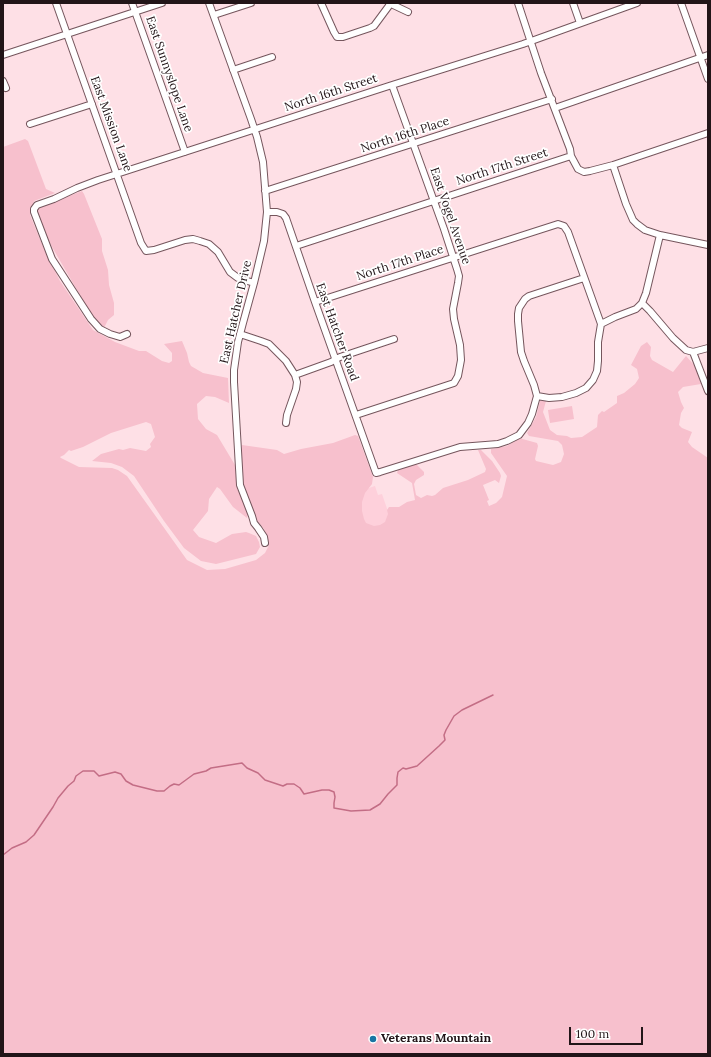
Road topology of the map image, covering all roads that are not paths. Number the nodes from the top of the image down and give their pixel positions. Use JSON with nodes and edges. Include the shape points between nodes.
{"nodes":[{"id":1,"x":56,"y":3,"type":"edge"},
{"id":2,"x":132,"y":3,"type":"edge"},
{"id":3,"x":162,"y":3,"type":"edge"},
{"id":4,"x":210,"y":3,"type":"edge"},
{"id":5,"x":251,"y":3,"type":"edge"},
{"id":6,"x":321,"y":3,"type":"edge"},
{"id":7,"x":390,"y":3,"type":"edge"},
{"id":8,"x":518,"y":3,"type":"edge"},
{"id":9,"x":573,"y":3,"type":"edge"},
{"id":10,"x":637,"y":3,"type":"edge"},
{"id":11,"x":681,"y":3,"type":"edge"},
{"id":12,"x":626,"y":5,"type":"edge"},
{"id":13,"x":135,"y":12,"type":"junction"},
{"id":14,"x":408,"y":12,"type":"dead end"},
{"id":15,"x":214,"y":15,"type":"junction"},
{"id":16,"x":580,"y":23,"type":"junction"},
{"id":17,"x":67,"y":34,"type":"junction"},
{"id":18,"x":531,"y":41,"type":"junction"},
{"id":19,"x":3,"y":55,"type":"edge"},
{"id":20,"x":708,"y":55,"type":"edge"},
{"id":21,"x":272,"y":58,"type":"dead end"},
{"id":22,"x":700,"y":58,"type":"junction"},
{"id":23,"x":233,"y":70,"type":"junction"},
{"id":24,"x":708,"y":79,"type":"edge"},
{"id":25,"x":3,"y":81,"type":"edge"},
{"id":26,"x":392,"y":85,"type":"junction"},
{"id":27,"x":6,"y":88,"type":"dead end"},
{"id":28,"x":552,"y":99,"type":"junction"},
{"id":29,"x":92,"y":104,"type":"junction"},
{"id":30,"x":555,"y":108,"type":"junction"},
{"id":31,"x":30,"y":124,"type":"dead end"},
{"id":32,"x":254,"y":130,"type":"junction"},
{"id":33,"x":708,"y":134,"type":"edge"},
{"id":34,"x":413,"y":144,"type":"junction"},
{"id":35,"x":185,"y":152,"type":"junction"},
{"id":36,"x":571,"y":156,"type":"junction"},
{"id":37,"x":613,"y":165,"type":"junction"},
{"id":38,"x":117,"y":174,"type":"junction"},
{"id":39,"x":265,"y":191,"type":"junction"},
{"id":40,"x":434,"y":200,"type":"junction"},
{"id":41,"x":267,"y":212,"type":"junction"},
{"id":42,"x":660,"y":235,"type":"junction"},
{"id":43,"x":708,"y":245,"type":"edge"},
{"id":44,"x":296,"y":246,"type":"junction"},
{"id":45,"x":454,"y":257,"type":"junction"},
{"id":46,"x":584,"y":278,"type":"junction"},
{"id":47,"x":254,"y":283,"type":"junction"},
{"id":48,"x":315,"y":302,"type":"junction"},
{"id":49,"x":642,"y":303,"type":"junction"},
{"id":50,"x":601,"y":324,"type":"junction"},
{"id":51,"x":127,"y":334,"type":"dead end"},
{"id":52,"x":240,"y":334,"type":"junction"},
{"id":53,"x":394,"y":340,"type":"dead end"},
{"id":54,"x":708,"y":348,"type":"edge"},
{"id":55,"x":692,"y":352,"type":"junction"},
{"id":56,"x":335,"y":360,"type":"junction"},
{"id":57,"x":295,"y":375,"type":"junction"},
{"id":58,"x":708,"y":391,"type":"edge"},
{"id":59,"x":536,"y":396,"type":"junction"},
{"id":60,"x":356,"y":415,"type":"junction"},
{"id":61,"x":286,"y":423,"type":"dead end"},
{"id":62,"x":265,"y":543,"type":"dead end"}],
"edges":[{"from":1,"to":17,"type":"street","name":"East Mission Lane"},
{"from":2,"to":13,"type":"street","name":"East Sunnyslope Lane"},
{"from":3,"to":13,"type":"street"},
{"from":4,"to":15,"type":"street"},
{"from":5,"to":15,"type":"street"},
{"from":6,"to":7,"type":"street","via":[[338,37],[374,26]]},
{"from":7,"to":14,"type":"street"},
{"from":8,"to":18,"type":"street"},
{"from":9,"to":16,"type":"street"},
{"from":10,"to":12,"type":"street","name":"North 16th Street"},
{"from":11,"to":22,"type":"street"},
{"from":12,"to":16,"type":"street","name":"North 16th Street"},
{"from":13,"to":17,"type":"street"},
{"from":13,"to":35,"type":"street","name":"East Sunnyslope Lane"},
{"from":15,"to":23,"type":"street"},
{"from":16,"to":18,"type":"street","name":"North 16th Street"},
{"from":17,"to":19,"type":"street"},
{"from":17,"to":29,"type":"street","name":"East Mission Lane"},
{"from":18,"to":26,"type":"street","name":"North 16th Street"},
{"from":18,"to":28,"type":"street"},
{"from":20,"to":22,"type":"street"},
{"from":21,"to":23,"type":"street"},
{"from":22,"to":24,"type":"street"},
{"from":22,"to":30,"type":"street"},
{"from":23,"to":32,"type":"street"},
{"from":25,"to":27,"type":"street"},
{"from":26,"to":32,"type":"street","name":"North 16th Street"},
{"from":26,"to":34,"type":"street","name":"East Vogel Avenue"},
{"from":28,"to":30,"type":"street"},
{"from":28,"to":34,"type":"street","name":"North 16th Place"},
{"from":29,"to":31,"type":"street"},
{"from":29,"to":38,"type":"street","name":"East Mission Lane"},
{"from":30,"to":36,"type":"street"},
{"from":32,"to":35,"type":"street","name":"North 16th Street"},
{"from":32,"to":39,"type":"street","name":"East Hatcher Drive","via":[[263,162]]},
{"from":33,"to":37,"type":"street"},
{"from":34,"to":39,"type":"street","name":"North 16th Place"},
{"from":34,"to":40,"type":"street","name":"East Vogel Avenue"},
{"from":35,"to":38,"type":"street","name":"North 16th Street"},
{"from":36,"to":37,"type":"street","via":[[578,169],[584,172]]},
{"from":36,"to":40,"type":"street","name":"North 17th Street"},
{"from":37,"to":42,"type":"street","via":[[633,220],[640,227]]},
{"from":38,"to":47,"type":"street","name":"East Mission Lane","via":[[146,251],[185,240],[200,240],[218,252],[230,272],[238,278]]},
{"from":38,"to":51,"type":"street","name":"North 16th Street","via":[[36,205],[34,212],[52,259],[92,319],[100,329],[110,334],[120,337]]},
{"from":39,"to":41,"type":"street","name":"East Hatcher Drive"},
{"from":40,"to":44,"type":"street","name":"North 17th Street"},
{"from":40,"to":45,"type":"street","name":"East Vogel Avenue"},
{"from":41,"to":44,"type":"street","name":"East Hatcher Road","via":[[283,214]]},
{"from":41,"to":47,"type":"street","name":"East Hatcher Drive","via":[[264,241]]},
{"from":42,"to":43,"type":"street"},
{"from":42,"to":49,"type":"street"},
{"from":44,"to":48,"type":"street","name":"East Hatcher Road"},
{"from":45,"to":46,"type":"street","name":"North 17th Place","via":[[558,224],[568,232]]},
{"from":45,"to":48,"type":"street","name":"North 17th Place"},
{"from":45,"to":60,"type":"street","name":"East Vogel Avenue","via":[[459,276],[454,318],[461,358],[455,382]]},
{"from":46,"to":50,"type":"street"},
{"from":46,"to":59,"type":"street","via":[[529,296],[519,308],[521,352]]},
{"from":47,"to":52,"type":"street","name":"East Hatcher Drive"},
{"from":48,"to":56,"type":"street","name":"East Hatcher Road"},
{"from":49,"to":50,"type":"street","via":[[636,309]]},
{"from":49,"to":55,"type":"street","via":[[673,338]]},
{"from":50,"to":59,"type":"street","via":[[597,371],[586,388],[562,397]]},
{"from":52,"to":57,"type":"street","via":[[269,344],[286,361]]},
{"from":52,"to":62,"type":"street","name":"East Hatcher Drive","via":[[234,382],[240,485],[254,523],[264,537]]},
{"from":53,"to":56,"type":"street"},
{"from":54,"to":55,"type":"street"},
{"from":55,"to":58,"type":"street"},
{"from":56,"to":57,"type":"street"},
{"from":56,"to":60,"type":"street","name":"East Hatcher Road"},
{"from":57,"to":61,"type":"street","via":[[296,389]]},
{"from":59,"to":60,"type":"street","name":"East Hatcher Road","via":[[528,423],[519,435],[507,441],[460,447],[376,473]]}]}
